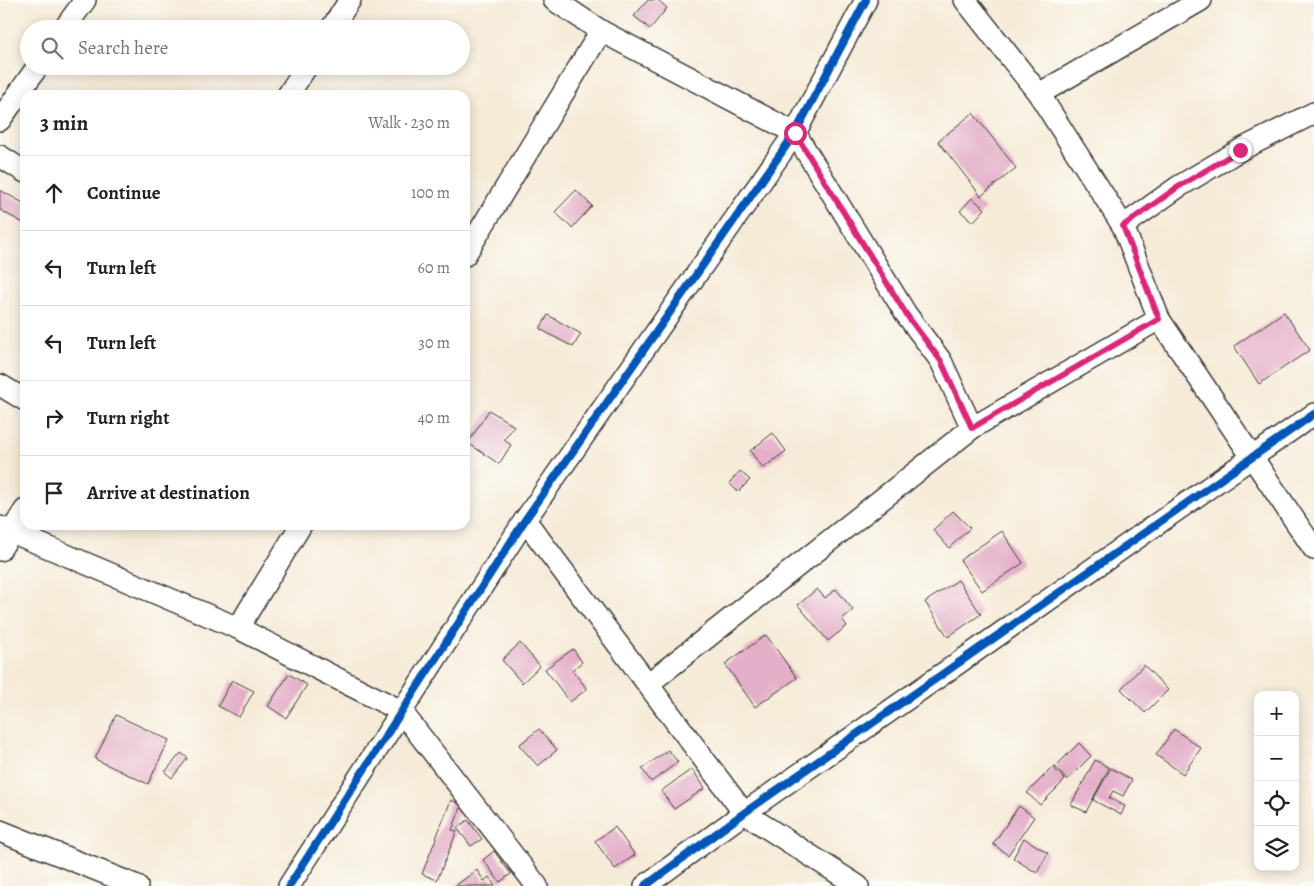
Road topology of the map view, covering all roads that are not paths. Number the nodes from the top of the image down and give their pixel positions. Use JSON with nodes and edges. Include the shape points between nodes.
{"nodes":[{"id":1,"x":85,"y":0,"type":"edge"},
{"id":2,"x":350,"y":0,"type":"edge"},
{"id":3,"x":554,"y":0,"type":"edge"},
{"id":4,"x":866,"y":0,"type":"edge"},
{"id":5,"x":965,"y":0,"type":"edge"},
{"id":6,"x":1201,"y":0,"type":"edge"},
{"id":7,"x":71,"y":20,"type":"edge"},
{"id":8,"x":337,"y":20,"type":"edge"},
{"id":9,"x":601,"y":31,"type":"junction"},
{"id":10,"x":32,"y":75,"type":"edge"},
{"id":11,"x":300,"y":75,"type":"edge"},
{"id":12,"x":21,"y":90,"type":"edge"},
{"id":13,"x":291,"y":90,"type":"edge"},
{"id":14,"x":20,"y":92,"type":"edge"},
{"id":15,"x":1039,"y":94,"type":"junction"},
{"id":16,"x":1314,"y":113,"type":"edge"},
{"id":17,"x":0,"y":120,"type":"edge"},
{"id":18,"x":795,"y":133,"type":"junction"},
{"id":19,"x":0,"y":156,"type":"edge"},
{"id":20,"x":20,"y":169,"type":"edge"},
{"id":21,"x":1123,"y":226,"type":"junction"},
{"id":22,"x":470,"y":247,"type":"edge"},
{"id":23,"x":1159,"y":319,"type":"junction"},
{"id":24,"x":0,"y":385,"type":"edge"},
{"id":25,"x":20,"y":397,"type":"edge"},
{"id":26,"x":1314,"y":414,"type":"edge"},
{"id":27,"x":972,"y":428,"type":"junction"},
{"id":28,"x":1250,"y":458,"type":"junction"},
{"id":29,"x":20,"y":515,"type":"edge"},
{"id":30,"x":525,"y":520,"type":"junction"},
{"id":31,"x":6,"y":530,"type":"edge"},
{"id":32,"x":298,"y":530,"type":"edge"},
{"id":33,"x":1314,"y":549,"type":"edge"},
{"id":34,"x":0,"y":550,"type":"edge"},
{"id":35,"x":238,"y":628,"type":"junction"},
{"id":36,"x":648,"y":684,"type":"junction"},
{"id":37,"x":401,"y":711,"type":"junction"},
{"id":38,"x":744,"y":813,"type":"junction"},
{"id":39,"x":0,"y":832,"type":"edge"},
{"id":40,"x":137,"y":886,"type":"edge"},
{"id":41,"x":289,"y":886,"type":"edge"},
{"id":42,"x":537,"y":886,"type":"edge"},
{"id":43,"x":645,"y":886,"type":"edge"},
{"id":44,"x":858,"y":886,"type":"edge"}],
"edges":[{"from":1,"to":7,"type":"street"},
{"from":2,"to":8,"type":"street"},
{"from":3,"to":9,"type":"street"},
{"from":4,"to":18,"type":"street"},
{"from":5,"to":15,"type":"street"},
{"from":6,"to":15,"type":"street"},
{"from":9,"to":18,"type":"street"},
{"from":9,"to":22,"type":"street"},
{"from":10,"to":12,"type":"street"},
{"from":11,"to":13,"type":"street"},
{"from":14,"to":17,"type":"street"},
{"from":15,"to":21,"type":"street"},
{"from":16,"to":21,"type":"street","via":[[1240,150],[1178,187]]},
{"from":18,"to":27,"type":"street","via":[[906,314],[941,361]]},
{"from":18,"to":30,"type":"street"},
{"from":19,"to":20,"type":"street"},
{"from":21,"to":23,"type":"street"},
{"from":23,"to":27,"type":"street"},
{"from":23,"to":28,"type":"street"},
{"from":24,"to":25,"type":"street"},
{"from":26,"to":28,"type":"street"},
{"from":27,"to":36,"type":"street"},
{"from":28,"to":33,"type":"street"},
{"from":28,"to":38,"type":"street"},
{"from":29,"to":31,"type":"street"},
{"from":30,"to":36,"type":"street"},
{"from":30,"to":37,"type":"street"},
{"from":31,"to":34,"type":"street"},
{"from":31,"to":35,"type":"street"},
{"from":32,"to":35,"type":"street"},
{"from":35,"to":37,"type":"street"},
{"from":36,"to":38,"type":"street"},
{"from":37,"to":41,"type":"street"},
{"from":37,"to":42,"type":"street"},
{"from":38,"to":43,"type":"street"},
{"from":38,"to":44,"type":"street"},
{"from":39,"to":40,"type":"street"}]}
